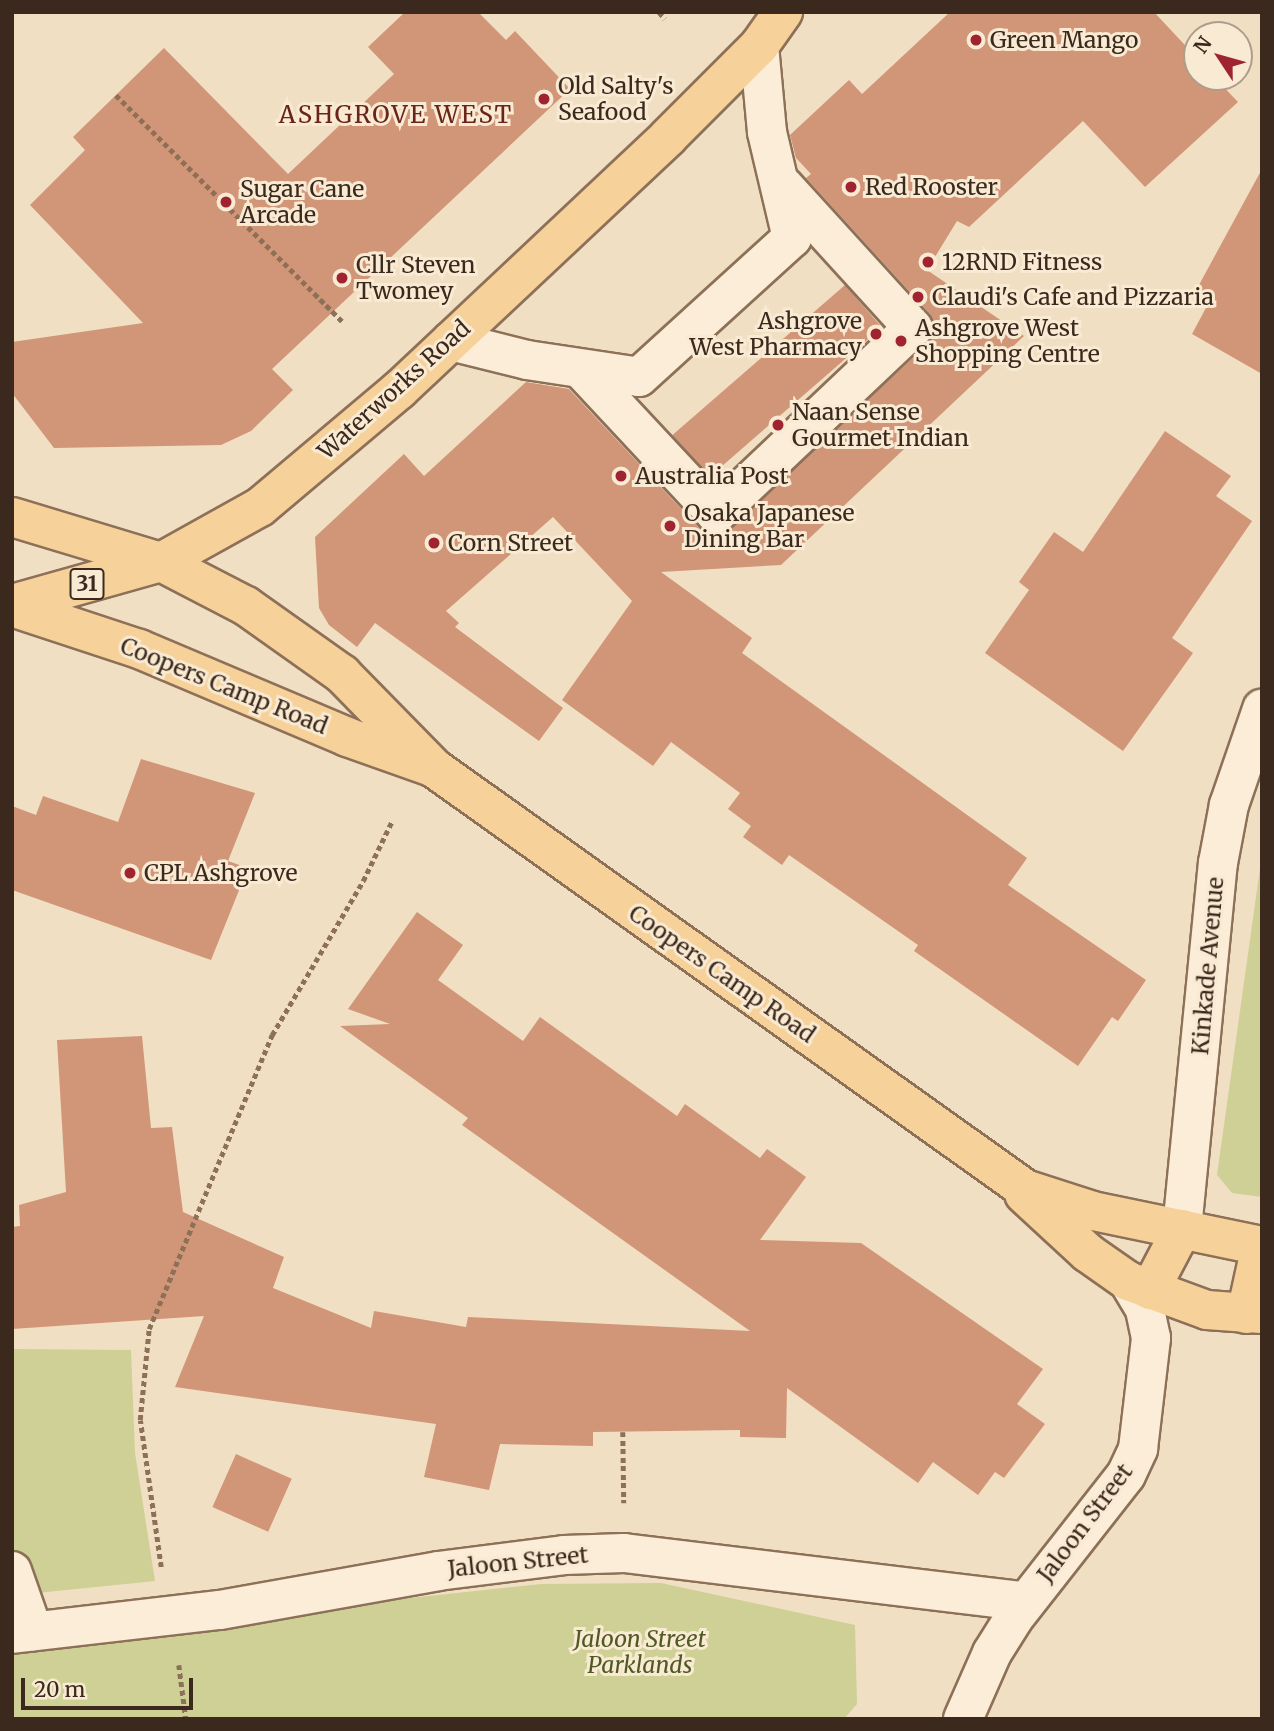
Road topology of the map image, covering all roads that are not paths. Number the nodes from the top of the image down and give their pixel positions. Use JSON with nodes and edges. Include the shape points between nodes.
{"nodes":[{"id":1,"x":783,"y":12,"type":"edge"},
{"id":2,"x":759,"y":46,"type":"junction"},
{"id":3,"x":784,"y":186,"type":"junction"},
{"id":4,"x":451,"y":341,"type":"junction"},
{"id":5,"x":581,"y":369,"type":"junction"},
{"id":6,"x":12,"y":516,"type":"edge"},
{"id":7,"x":161,"y":562,"type":"junction"},
{"id":8,"x":12,"y":606,"type":"edge"},
{"id":9,"x":1262,"y":709,"type":"edge"},
{"id":10,"x":434,"y":768,"type":"junction"},
{"id":11,"x":1010,"y":1180,"type":"junction"},
{"id":12,"x":1182,"y":1230,"type":"junction"},
{"id":13,"x":1261,"y":1247,"type":"edge"},
{"id":14,"x":1139,"y":1285,"type":"junction"},
{"id":15,"x":1257,"y":1322,"type":"edge"},
{"id":16,"x":12,"y":1571,"type":"edge"},
{"id":17,"x":1026,"y":1602,"type":"junction"},
{"id":18,"x":23,"y":1632,"type":"edge"},
{"id":19,"x":963,"y":1719,"type":"edge"}],
"edges":[{"from":1,"to":2,"type":"main road","name":"Waterworks Road","number":"31"},
{"from":2,"to":3,"type":"street","via":[[767,132]]},
{"from":2,"to":4,"type":"main road","name":"Waterworks Road","number":"31"},
{"from":3,"to":5,"type":"street","via":[[792,238],[639,377]]},
{"from":3,"to":5,"type":"street","via":[[913,328],[716,514]]},
{"from":4,"to":5,"type":"street"},
{"from":4,"to":7,"type":"main road","name":"Waterworks Road","number":"31","via":[[260,507]]},
{"from":6,"to":7,"type":"main road"},
{"from":7,"to":8,"type":"main road","name":"Waterworks Road","number":"31"},
{"from":7,"to":10,"type":"main road","name":"Coopers Camp Road","via":[[225,593],[342,674]]},
{"from":8,"to":10,"type":"main road","name":"Coopers Camp Road","via":[[139,649],[347,737]]},
{"from":9,"to":12,"type":"street","name":"Kinkade Avenue","via":[[1229,805],[1218,863]]},
{"from":10,"to":11,"type":"main road","name":"Coopers Camp Road"},
{"from":11,"to":12,"type":"main road","name":"Coopers Camp Road","via":[[1068,1204]]},
{"from":11,"to":14,"type":"main road","name":"Coopers Camp Road","via":[[1088,1254]]},
{"from":12,"to":13,"type":"main road","name":"Coopers Camp Road"},
{"from":12,"to":14,"type":"main road"},
{"from":13,"to":15,"type":"main road"},
{"from":14,"to":15,"type":"main road","name":"Coopers Camp Road"},
{"from":14,"to":17,"type":"street","name":"Jaloon Street","via":[[1151,1338],[1141,1438],[1126,1475]]},
{"from":16,"to":18,"type":"street"},
{"from":17,"to":18,"type":"street","name":"Jaloon Street","via":[[624,1553],[564,1555],[438,1571],[174,1614]]},
{"from":17,"to":19,"type":"street","name":"Jaloon Street","via":[[992,1653]]}]}
